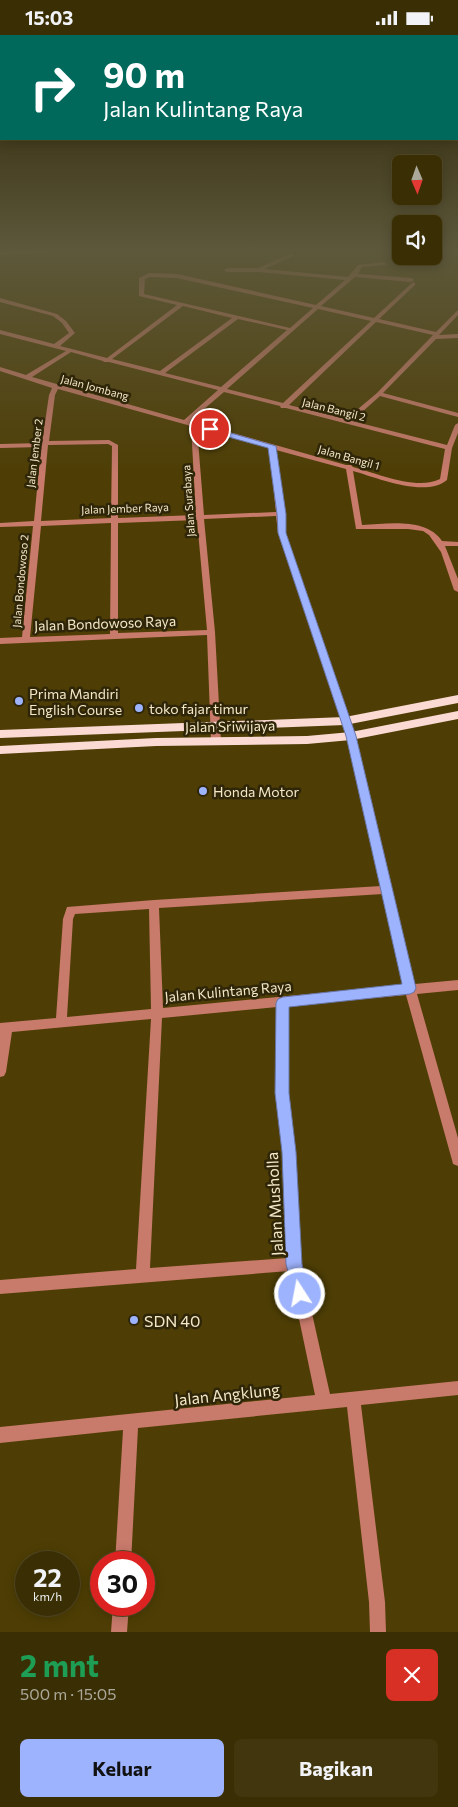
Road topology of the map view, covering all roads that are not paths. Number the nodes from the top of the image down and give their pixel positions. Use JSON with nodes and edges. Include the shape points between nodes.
{"nodes":[{"id":1,"x":66,"y":326,"type":"edge"},
{"id":2,"x":154,"y":326,"type":"edge"},
{"id":3,"x":225,"y":326,"type":"edge"},
{"id":4,"x":274,"y":326,"type":"edge"},
{"id":5,"x":293,"y":326,"type":"edge"},
{"id":6,"x":370,"y":326,"type":"edge"},
{"id":7,"x":398,"y":326,"type":"edge"},
{"id":8,"x":445,"y":326,"type":"edge"},
{"id":9,"x":289,"y":329,"type":"junction"},
{"id":10,"x":0,"y":333,"type":"edge"},
{"id":11,"x":436,"y":335,"type":"junction"},
{"id":12,"x":458,"y":336,"type":"edge"},
{"id":13,"x":56,"y":346,"type":"junction"},
{"id":14,"x":70,"y":350,"type":"junction"},
{"id":15,"x":106,"y":361,"type":"junction"},
{"id":16,"x":0,"y":369,"type":"edge"},
{"id":17,"x":160,"y":374,"type":"junction"},
{"id":18,"x":28,"y":377,"type":"junction"},
{"id":19,"x":56,"y":387,"type":"junction"},
{"id":20,"x":218,"y":389,"type":"junction"},
{"id":21,"x":379,"y":394,"type":"junction"},
{"id":22,"x":283,"y":407,"type":"junction"},
{"id":23,"x":458,"y":415,"type":"edge"},
{"id":24,"x":185,"y":422,"type":"junction"},
{"id":25,"x":347,"y":422,"type":"junction"},
{"id":26,"x":194,"y":425,"type":"junction"},
{"id":27,"x":458,"y":425,"type":"edge"},
{"id":28,"x":45,"y":444,"type":"junction"},
{"id":29,"x":0,"y":446,"type":"edge"},
{"id":30,"x":272,"y":446,"type":"junction"},
{"id":31,"x":449,"y":448,"type":"junction"},
{"id":32,"x":349,"y":466,"type":"junction"},
{"id":33,"x":281,"y":514,"type":"junction"},
{"id":34,"x":200,"y":518,"type":"junction"},
{"id":35,"x":116,"y":519,"type":"junction"},
{"id":36,"x":36,"y":523,"type":"junction"},
{"id":37,"x":0,"y":525,"type":"edge"},
{"id":38,"x":440,"y":543,"type":"junction"},
{"id":39,"x":458,"y":544,"type":"edge"},
{"id":40,"x":458,"y":590,"type":"edge"},
{"id":41,"x":211,"y":632,"type":"junction"},
{"id":42,"x":114,"y":637,"type":"junction"},
{"id":43,"x":26,"y":640,"type":"junction"},
{"id":44,"x":0,"y":641,"type":"edge"},
{"id":45,"x":458,"y":699,"type":"edge"},
{"id":46,"x":458,"y":715,"type":"edge"},
{"id":47,"x":344,"y":721,"type":"junction"},
{"id":48,"x":214,"y":727,"type":"junction"},
{"id":49,"x":0,"y":734,"type":"edge"},
{"id":50,"x":351,"y":736,"type":"junction"},
{"id":51,"x":216,"y":742,"type":"junction"},
{"id":52,"x":0,"y":750,"type":"edge"},
{"id":53,"x":385,"y":890,"type":"junction"},
{"id":54,"x":154,"y":903,"type":"junction"},
{"id":55,"x":458,"y":985,"type":"edge"},
{"id":56,"x":410,"y":988,"type":"junction"},
{"id":57,"x":283,"y":1003,"type":"junction"},
{"id":58,"x":157,"y":1012,"type":"junction"},
{"id":59,"x":61,"y":1022,"type":"junction"},
{"id":60,"x":4,"y":1027,"type":"edge"},
{"id":61,"x":0,"y":1071,"type":"edge"},
{"id":62,"x":458,"y":1160,"type":"edge"},
{"id":63,"x":294,"y":1264,"type":"junction"},
{"id":64,"x":143,"y":1275,"type":"junction"},
{"id":65,"x":0,"y":1287,"type":"edge"},
{"id":66,"x":458,"y":1388,"type":"edge"},
{"id":67,"x":353,"y":1399,"type":"junction"},
{"id":68,"x":324,"y":1402,"type":"junction"},
{"id":69,"x":132,"y":1421,"type":"junction"},
{"id":70,"x":0,"y":1435,"type":"edge"},
{"id":71,"x":124,"y":1551,"type":"edge"},
{"id":72,"x":120,"y":1616,"type":"edge"},
{"id":73,"x":119,"y":1632,"type":"edge"},
{"id":74,"x":378,"y":1632,"type":"edge"}],
"edges":[{"from":1,"to":13,"type":"street","via":[[72,333]]},
{"from":2,"to":15,"type":"street"},
{"from":3,"to":17,"type":"street"},
{"from":4,"to":9,"type":"street"},
{"from":5,"to":9,"type":"street"},
{"from":6,"to":22,"type":"street"},
{"from":7,"to":11,"type":"street"},
{"from":8,"to":11,"type":"street"},
{"from":9,"to":20,"type":"street"},
{"from":10,"to":13,"type":"street","name":"Jalan Bangil 2"},
{"from":11,"to":12,"type":"street"},
{"from":11,"to":21,"type":"street"},
{"from":13,"to":14,"type":"street","name":"Jalan Bangil 2"},
{"from":14,"to":15,"type":"street","name":"Jalan Bangil 2"},
{"from":14,"to":18,"type":"street"},
{"from":15,"to":17,"type":"street","name":"Jalan Bangil 2"},
{"from":16,"to":18,"type":"street","name":"Jalan Jombang"},
{"from":17,"to":20,"type":"street","name":"Jalan Bangil 2"},
{"from":18,"to":19,"type":"street","name":"Jalan Jombang"},
{"from":19,"to":24,"type":"street","name":"Jalan Jombang"},
{"from":19,"to":28,"type":"street","name":"Jalan Jember 2"},
{"from":20,"to":22,"type":"street","name":"Jalan Bangil 2"},
{"from":20,"to":24,"type":"street"},
{"from":21,"to":23,"type":"street"},
{"from":21,"to":25,"type":"street"},
{"from":22,"to":25,"type":"street","name":"Jalan Bangil 2"},
{"from":24,"to":26,"type":"street"},
{"from":25,"to":31,"type":"street","name":"Jalan Bangil 2"},
{"from":26,"to":30,"type":"street","name":"Jalan Bangil 1"},
{"from":26,"to":34,"type":"street","name":"Jalan Surabaya"},
{"from":27,"to":31,"type":"street","name":"Jalan Bangil 1"},
{"from":28,"to":29,"type":"street"},
{"from":28,"to":35,"type":"street","via":[[109,442],[115,445]]},
{"from":28,"to":36,"type":"street","name":"Jalan Jember 2"},
{"from":30,"to":32,"type":"street","name":"Jalan Bangil 1"},
{"from":30,"to":33,"type":"street"},
{"from":31,"to":32,"type":"street","name":"Jalan Bangil 1","via":[[443,480],[434,484],[407,484]]},
{"from":32,"to":38,"type":"street","via":[[359,527],[418,528],[432,533]]},
{"from":33,"to":34,"type":"street","name":"Jalan Jember Raya"},
{"from":33,"to":47,"type":"street","via":[[282,533]]},
{"from":34,"to":35,"type":"street","name":"Jalan Jember Raya"},
{"from":34,"to":41,"type":"street","name":"Jalan Surabaya"},
{"from":35,"to":36,"type":"street","name":"Jalan Jember Raya"},
{"from":35,"to":42,"type":"street"},
{"from":36,"to":37,"type":"street","name":"Jalan Jember Raya"},
{"from":36,"to":43,"type":"street","name":"Jalan Bondowoso 2"},
{"from":38,"to":39,"type":"street"},
{"from":38,"to":40,"type":"street"},
{"from":41,"to":42,"type":"street","name":"Jalan Bondowoso Raya"},
{"from":41,"to":48,"type":"street","name":"Jalan Surabaya"},
{"from":42,"to":43,"type":"street","name":"Jalan Bondowoso Raya"},
{"from":43,"to":44,"type":"street","name":"Jalan Bondowoso Raya"},
{"from":45,"to":47,"type":"main road"},
{"from":46,"to":50,"type":"main road","name":"Jalan Sriwijaya"},
{"from":47,"to":48,"type":"main road"},
{"from":47,"to":50,"type":"street"},
{"from":48,"to":49,"type":"main road"},
{"from":48,"to":51,"type":"street","name":"Jalan Surabaya"},
{"from":50,"to":51,"type":"main road","name":"Jalan Sriwijaya"},
{"from":50,"to":53,"type":"street"},
{"from":51,"to":52,"type":"main road","name":"Jalan Sriwijaya"},
{"from":53,"to":54,"type":"street"},
{"from":53,"to":56,"type":"street"},
{"from":54,"to":58,"type":"street"},
{"from":54,"to":59,"type":"street","via":[[71,910]]},
{"from":55,"to":56,"type":"street","name":"Jalan Kulintang Raya"},
{"from":56,"to":57,"type":"street","name":"Jalan Kulintang Raya"},
{"from":56,"to":62,"type":"street"},
{"from":57,"to":58,"type":"street","name":"Jalan Kulintang Raya"},
{"from":57,"to":63,"type":"street","name":"Jalan Musholla","via":[[282,1093],[289,1152]]},
{"from":58,"to":59,"type":"street","name":"Jalan Kulintang Raya"},
{"from":58,"to":64,"type":"street"},
{"from":59,"to":60,"type":"street","name":"Jalan Kulintang Raya"},
{"from":60,"to":61,"type":"street"},
{"from":63,"to":64,"type":"street"},
{"from":63,"to":68,"type":"street","name":"Jalan Musholla"},
{"from":64,"to":65,"type":"street"},
{"from":66,"to":67,"type":"street","name":"Jalan Angklung"},
{"from":67,"to":68,"type":"street","name":"Jalan Angklung"},
{"from":67,"to":74,"type":"street"},
{"from":68,"to":69,"type":"street","name":"Jalan Angklung"},
{"from":69,"to":70,"type":"street","name":"Jalan Angklung"},
{"from":69,"to":71,"type":"street"},
{"from":72,"to":73,"type":"street"}]}
